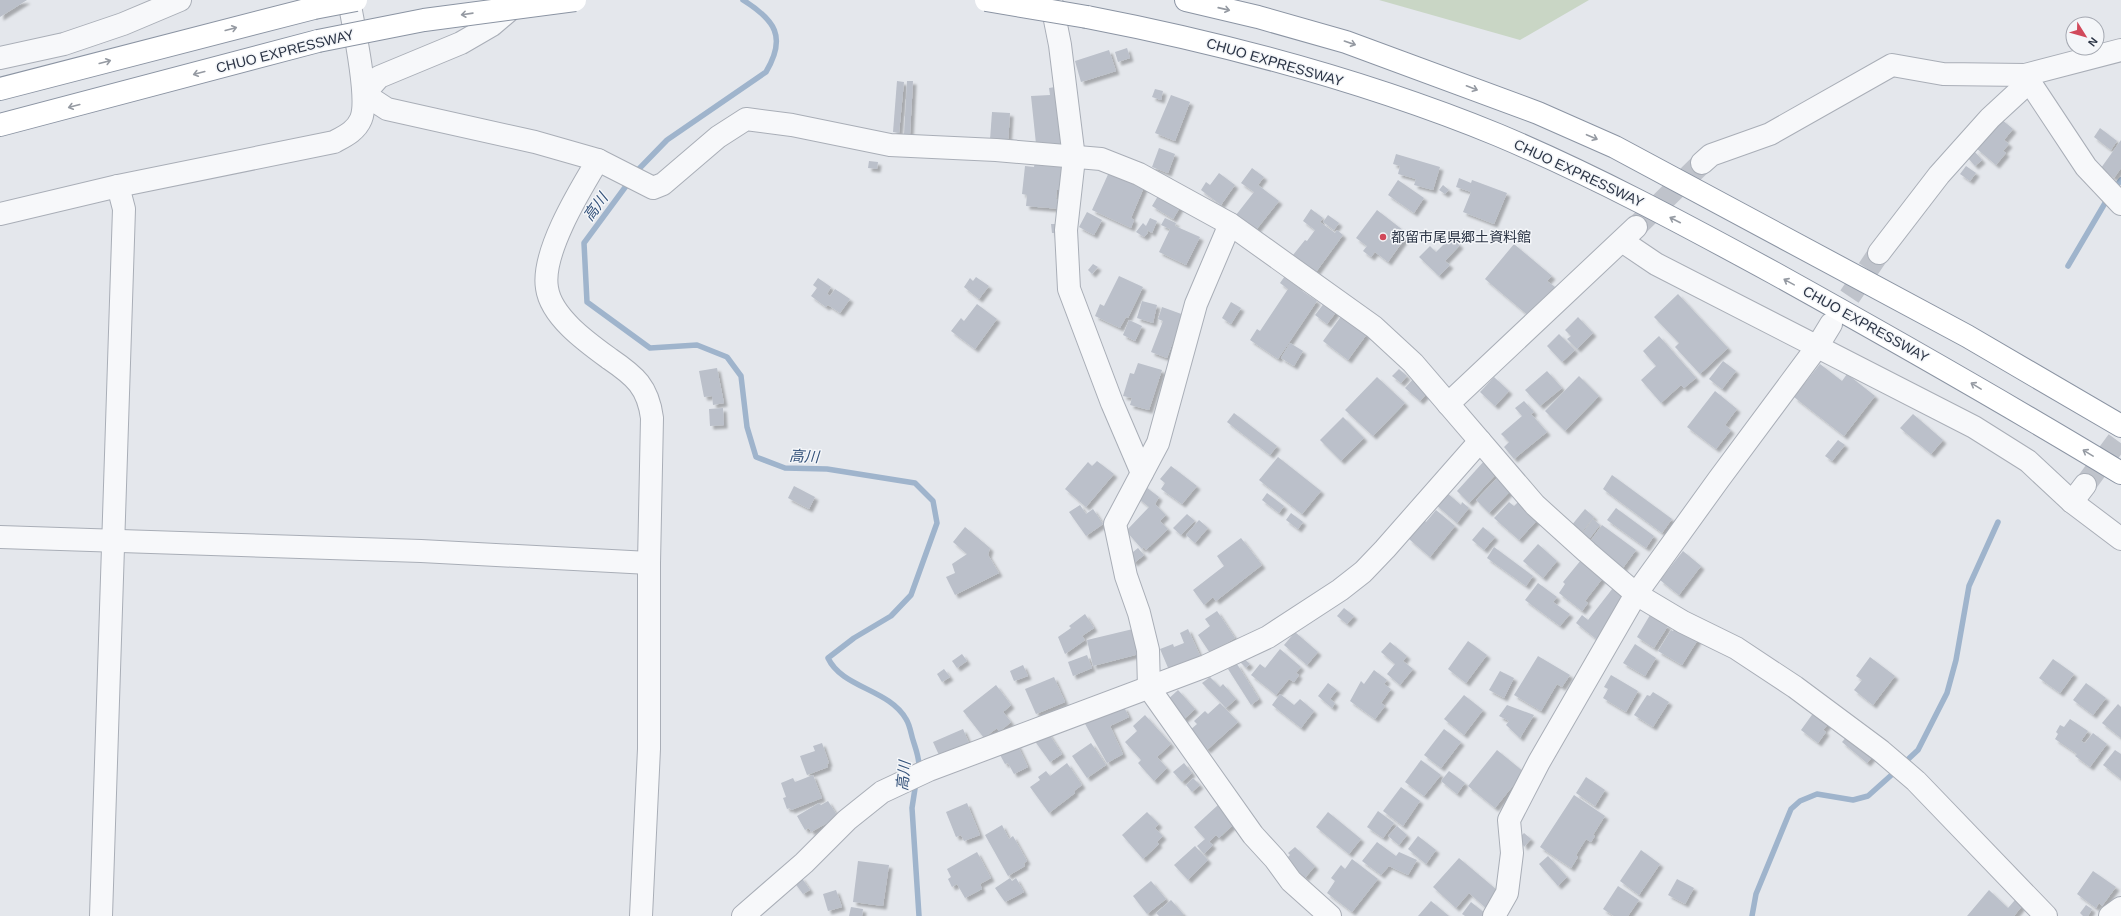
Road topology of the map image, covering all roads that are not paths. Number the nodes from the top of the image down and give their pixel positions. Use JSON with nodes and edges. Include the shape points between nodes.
{"nodes":[{"id":1,"x":180,"y":0,"type":"edge"},
{"id":2,"x":349,"y":0,"type":"edge"},
{"id":3,"x":356,"y":0,"type":"edge"},
{"id":4,"x":521,"y":0,"type":"edge"},
{"id":5,"x":575,"y":0,"type":"edge"},
{"id":6,"x":986,"y":0,"type":"edge"},
{"id":7,"x":1051,"y":0,"type":"edge"},
{"id":8,"x":1186,"y":0,"type":"edge"},
{"id":9,"x":2121,"y":50,"type":"edge"},
{"id":10,"x":0,"y":58,"type":"edge"},
{"id":11,"x":2027,"y":79,"type":"junction"},
{"id":12,"x":0,"y":89,"type":"edge"},
{"id":13,"x":364,"y":94,"type":"junction"},
{"id":14,"x":0,"y":125,"type":"edge"},
{"id":15,"x":1074,"y":158,"type":"junction"},
{"id":16,"x":602,"y":163,"type":"junction"},
{"id":17,"x":1702,"y":163,"type":"tunnel mouth"},
{"id":18,"x":118,"y":186,"type":"junction"},
{"id":19,"x":2114,"y":197,"type":"edge"},
{"id":20,"x":0,"y":214,"type":"edge"},
{"id":21,"x":1230,"y":224,"type":"junction"},
{"id":22,"x":1879,"y":253,"type":"tunnel mouth"},
{"id":23,"x":1831,"y":324,"type":"tunnel mouth"},
{"id":24,"x":1817,"y":347,"type":"junction"},
{"id":25,"x":1448,"y":404,"type":"junction"},
{"id":26,"x":2121,"y":426,"type":"edge"},
{"id":27,"x":1480,"y":441,"type":"junction"},
{"id":28,"x":1142,"y":472,"type":"junction"},
{"id":29,"x":2121,"y":473,"type":"edge"},
{"id":30,"x":2085,"y":485,"type":"tunnel mouth"},
{"id":31,"x":2072,"y":502,"type":"junction"},
{"id":32,"x":0,"y":537,"type":"edge"},
{"id":33,"x":2121,"y":539,"type":"edge"},
{"id":34,"x":114,"y":540,"type":"junction"},
{"id":35,"x":649,"y":563,"type":"junction"},
{"id":36,"x":1636,"y":594,"type":"junction"},
{"id":37,"x":1150,"y":688,"type":"junction"},
{"id":38,"x":2121,"y":908,"type":"edge"},
{"id":39,"x":101,"y":916,"type":"edge"},
{"id":40,"x":642,"y":916,"type":"edge"},
{"id":41,"x":743,"y":916,"type":"edge"},
{"id":42,"x":1330,"y":916,"type":"edge"},
{"id":43,"x":1494,"y":916,"type":"edge"},
{"id":44,"x":2046,"y":916,"type":"edge"},
{"id":45,"x":2110,"y":916,"type":"edge"}],
"edges":[{"from":1,"to":10,"type":"street","via":[[123,24],[64,44]]},
{"from":2,"to":13,"type":"street"},
{"from":12,"to":3,"type":"highway","one_way":true,"bridge":true,"via":[[314,8]]},
{"from":4,"to":13,"type":"street","via":[[492,25],[467,40],[379,77]]},
{"from":5,"to":14,"type":"highway","name":"CHUO EXPRESSWAY","one_way":true,"bridge":true,"via":[[424,20],[318,41]]},
{"from":29,"to":6,"type":"highway","name":"CHUO EXPRESSWAY","one_way":true,"bridge":true,"via":[[1947,369],[1690,227],[1580,171],[1496,134],[1340,80],[1235,49],[1087,17]]},
{"from":7,"to":15,"type":"street","via":[[1060,45]]},
{"from":8,"to":26,"type":"highway","one_way":true,"via":[[1346,42],[1517,105],[1615,147],[1953,328]]},
{"from":9,"to":11,"type":"street"},
{"from":11,"to":17,"type":"street","via":[[1943,74],[1892,65],[1770,134],[1711,155]]},
{"from":11,"to":19,"type":"street","via":[[2086,167]]},
{"from":11,"to":22,"type":"street","via":[[1939,175]]},
{"from":13,"to":16,"type":"street","via":[[387,109],[535,142]]},
{"from":13,"to":18,"type":"street","via":[[362,118],[350,134],[334,142]]},
{"from":15,"to":16,"type":"street","via":[[996,150],[890,145],[792,125],[746,119],[718,137],[663,184],[653,188]]},
{"from":15,"to":21,"type":"street","via":[[1101,159],[1139,174]]},
{"from":15,"to":28,"type":"street","via":[[1066,230],[1069,289],[1112,403]]},
{"from":16,"to":35,"type":"street","via":[[558,232],[549,264],[547,288],[556,310],[573,330],[627,370],[650,401],[652,418]]},
{"from":18,"to":20,"type":"street"},
{"from":18,"to":34,"type":"street","via":[[124,209]]},
{"from":21,"to":25,"type":"street","via":[[1374,327],[1413,363]]},
{"from":21,"to":28,"type":"street","via":[[1196,304],[1158,443]]},
{"from":23,"to":24,"type":"street"},
{"from":24,"to":25,"type":"street","via":[[1656,264],[1629,234]]},
{"from":24,"to":31,"type":"street","via":[[1974,427],[2028,462]]},
{"from":24,"to":36,"type":"street"},
{"from":25,"to":27,"type":"street"},
{"from":27,"to":36,"type":"street","via":[[1535,505]]},
{"from":27,"to":37,"type":"street","via":[[1385,549],[1363,572],[1340,590],[1268,636],[1206,666]]},
{"from":28,"to":37,"type":"street","via":[[1115,524],[1126,576],[1148,650]]},
{"from":30,"to":31,"type":"street"},
{"from":31,"to":33,"type":"street"},
{"from":32,"to":34,"type":"street"},
{"from":34,"to":35,"type":"street","via":[[421,551]]},
{"from":34,"to":39,"type":"street"},
{"from":35,"to":40,"type":"street","via":[[649,749]]},
{"from":36,"to":43,"type":"street","via":[[1509,820],[1512,853],[1507,893]]},
{"from":36,"to":44,"type":"street","via":[[1683,622],[1736,648],[1795,687],[1881,750],[1916,781]]},
{"from":37,"to":41,"type":"street","via":[[929,770],[882,792],[847,820],[804,863]]},
{"from":37,"to":42,"type":"street","via":[[1253,835],[1291,881]]},
{"from":38,"to":45,"type":"street"}]}
